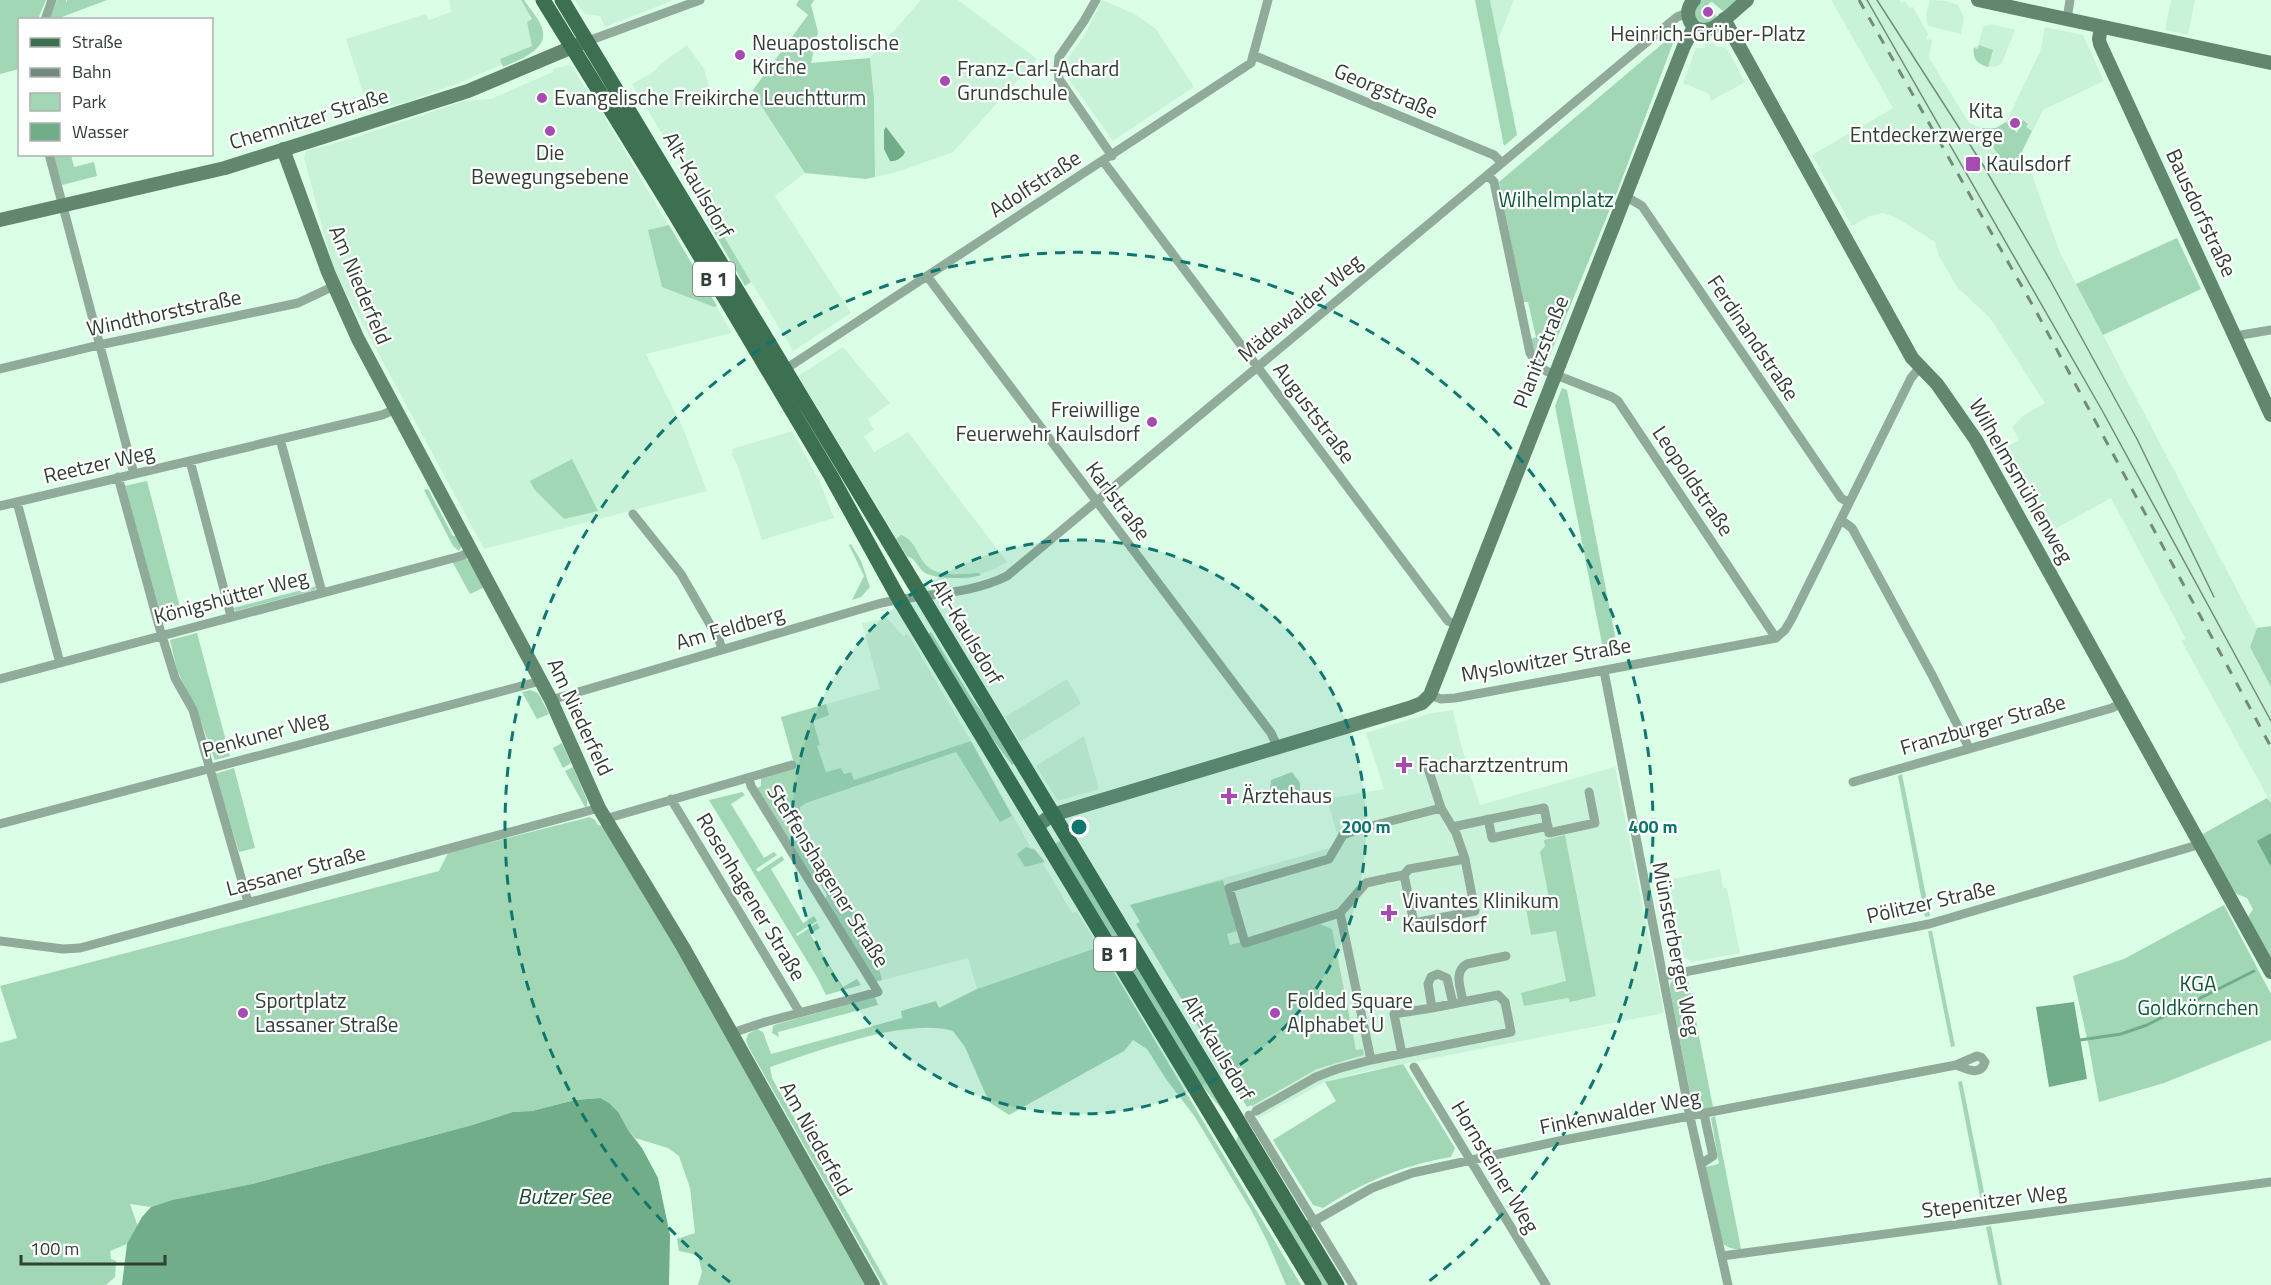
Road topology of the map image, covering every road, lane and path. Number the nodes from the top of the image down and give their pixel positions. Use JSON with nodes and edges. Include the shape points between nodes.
{"nodes":[{"id":1,"x":52,"y":0,"type":"edge"},
{"id":2,"x":543,"y":0,"type":"edge"},
{"id":3,"x":562,"y":0,"type":"edge"},
{"id":4,"x":700,"y":0,"type":"edge"},
{"id":5,"x":1096,"y":0,"type":"edge"},
{"id":6,"x":1268,"y":0,"type":"edge"},
{"id":7,"x":1694,"y":0,"type":"edge"},
{"id":8,"x":1747,"y":0,"type":"edge"},
{"id":9,"x":1978,"y":0,"type":"edge"},
{"id":10,"x":2070,"y":0,"type":"edge"},
{"id":11,"x":1687,"y":13,"type":"junction"},
{"id":12,"x":46,"y":18,"type":"edge"},
{"id":13,"x":1724,"y":18,"type":"junction"},
{"id":14,"x":2067,"y":19,"type":"junction"},
{"id":15,"x":1694,"y":27,"type":"junction"},
{"id":16,"x":2101,"y":27,"type":"junction"},
{"id":17,"x":588,"y":41,"type":"junction"},
{"id":18,"x":573,"y":46,"type":"junction"},
{"id":19,"x":1253,"y":55,"type":"junction"},
{"id":20,"x":2271,"y":63,"type":"edge"},
{"id":21,"x":283,"y":149,"type":"junction"},
{"id":22,"x":50,"y":156,"type":"edge"},
{"id":23,"x":1112,"y":156,"type":"junction"},
{"id":24,"x":1103,"y":161,"type":"junction"},
{"id":25,"x":1502,"y":163,"type":"junction"},
{"id":26,"x":1488,"y":175,"type":"junction"},
{"id":27,"x":1625,"y":196,"type":"junction"},
{"id":28,"x":62,"y":206,"type":"junction"},
{"id":29,"x":0,"y":220,"type":"edge"},
{"id":30,"x":927,"y":276,"type":"junction"},
{"id":31,"x":334,"y":286,"type":"junction"},
{"id":32,"x":2271,"y":330,"type":"edge"},
{"id":33,"x":2235,"y":336,"type":"junction"},
{"id":34,"x":99,"y":345,"type":"junction"},
{"id":35,"x":1921,"y":366,"type":"junction"},
{"id":36,"x":1257,"y":367,"type":"junction"},
{"id":37,"x":0,"y":369,"type":"edge"},
{"id":38,"x":784,"y":370,"type":"junction"},
{"id":39,"x":1555,"y":374,"type":"junction"},
{"id":40,"x":396,"y":409,"type":"junction"},
{"id":41,"x":2271,"y":415,"type":"edge"},
{"id":42,"x":280,"y":439,"type":"junction"},
{"id":43,"x":189,"y":461,"type":"junction"},
{"id":44,"x":134,"y":474,"type":"junction"},
{"id":45,"x":118,"y":477,"type":"junction"},
{"id":46,"x":17,"y":502,"type":"junction"},
{"id":47,"x":1096,"y":502,"type":"junction"},
{"id":48,"x":1849,"y":503,"type":"junction"},
{"id":49,"x":0,"y":506,"type":"edge"},
{"id":50,"x":633,"y":514,"type":"dead end"},
{"id":51,"x":1841,"y":520,"type":"junction"},
{"id":52,"x":472,"y":551,"type":"junction"},
{"id":53,"x":322,"y":592,"type":"junction"},
{"id":54,"x":920,"y":596,"type":"junction"},
{"id":55,"x":899,"y":599,"type":"junction"},
{"id":56,"x":231,"y":616,"type":"junction"},
{"id":57,"x":1456,"y":624,"type":"junction"},
{"id":58,"x":162,"y":634,"type":"junction"},
{"id":59,"x":1776,"y":638,"type":"junction"},
{"id":60,"x":722,"y":649,"type":"junction"},
{"id":61,"x":60,"y":663,"type":"junction"},
{"id":62,"x":1604,"y":671,"type":"junction"},
{"id":63,"x":0,"y":679,"type":"edge"},
{"id":64,"x":540,"y":679,"type":"junction"},
{"id":65,"x":1430,"y":695,"type":"junction"},
{"id":66,"x":551,"y":700,"type":"junction"},
{"id":67,"x":2123,"y":702,"type":"junction"},
{"id":68,"x":1278,"y":748,"type":"junction"},
{"id":69,"x":1969,"y":748,"type":"junction"},
{"id":70,"x":1425,"y":759,"type":"dead end"},
{"id":71,"x":792,"y":765,"type":"dead end"},
{"id":72,"x":210,"y":768,"type":"junction"},
{"id":73,"x":749,"y":778,"type":"junction"},
{"id":74,"x":1853,"y":782,"type":"dead end"},
{"id":75,"x":1589,"y":792,"type":"dead end"},
{"id":76,"x":671,"y":799,"type":"junction"},
{"id":77,"x":1441,"y":807,"type":"junction"},
{"id":78,"x":602,"y":814,"type":"junction"},
{"id":79,"x":1052,"y":814,"type":"junction"},
{"id":80,"x":1488,"y":819,"type":"junction"},
{"id":81,"x":0,"y":824,"type":"edge"},
{"id":82,"x":1037,"y":826,"type":"junction"},
{"id":83,"x":1548,"y":826,"type":"junction"},
{"id":84,"x":1452,"y":827,"type":"junction"},
{"id":85,"x":2201,"y":844,"type":"junction"},
{"id":86,"x":1465,"y":859,"type":"junction"},
{"id":87,"x":1404,"y":875,"type":"junction"},
{"id":88,"x":248,"y":902,"type":"junction"},
{"id":89,"x":1340,"y":913,"type":"junction"},
{"id":90,"x":0,"y":941,"type":"edge"},
{"id":91,"x":1506,"y":956,"type":"dead end"},
{"id":92,"x":2271,"y":972,"type":"edge"},
{"id":93,"x":1664,"y":976,"type":"junction"},
{"id":94,"x":878,"y":992,"type":"joint"},
{"id":95,"x":1463,"y":1002,"type":"junction"},
{"id":96,"x":1453,"y":1004,"type":"junction"},
{"id":97,"x":1432,"y":1008,"type":"junction"},
{"id":98,"x":800,"y":1013,"type":"junction"},
{"id":99,"x":732,"y":1033,"type":"junction"},
{"id":100,"x":1402,"y":1054,"type":"junction"},
{"id":101,"x":1371,"y":1060,"type":"junction"},
{"id":102,"x":1956,"y":1065,"type":"dead end"},
{"id":103,"x":1414,"y":1067,"type":"dead end"},
{"id":104,"x":1704,"y":1114,"type":"junction"},
{"id":105,"x":1690,"y":1117,"type":"junction"},
{"id":106,"x":1469,"y":1160,"type":"junction"},
{"id":107,"x":1701,"y":1164,"type":"junction"},
{"id":108,"x":2271,"y":1182,"type":"edge"},
{"id":109,"x":1308,"y":1225,"type":"junction"},
{"id":110,"x":1722,"y":1256,"type":"junction"},
{"id":111,"x":873,"y":1285,"type":"edge"},
{"id":112,"x":1314,"y":1285,"type":"edge"},
{"id":113,"x":1337,"y":1285,"type":"edge"},
{"id":114,"x":1353,"y":1285,"type":"edge"},
{"id":115,"x":1546,"y":1285,"type":"edge"},
{"id":116,"x":1728,"y":1285,"type":"edge"}],
"edges":[{"from":1,"to":12,"type":"street"},
{"from":2,"to":18,"type":"main road","name":"Alt-Kaulsdorf","number":"B 1"},
{"from":3,"to":17,"type":"main road","name":"Alt-Kaulsdorf","number":"B 1"},
{"from":4,"to":17,"type":"street"},
{"from":5,"to":23,"type":"street","via":[[1061,53],[1058,71],[1059,79]]},
{"from":6,"to":19,"type":"street","name":"Adolfstraße"},
{"from":7,"to":11,"type":"street"},
{"from":8,"to":13,"type":"street"},
{"from":9,"to":14,"type":"street"},
{"from":10,"to":14,"type":"street"},
{"from":11,"to":15,"type":"street"},
{"from":11,"to":25,"type":"street","name":"Mädewalder Weg","via":[[1677,17]]},
{"from":13,"to":15,"type":"street","via":[[1710,29]]},
{"from":13,"to":35,"type":"street","name":"Wilhelmsmühlenweg","via":[[1912,358]]},
{"from":14,"to":16,"type":"street"},
{"from":15,"to":27,"type":"street","name":"Planitzstraße"},
{"from":16,"to":20,"type":"street"},
{"from":16,"to":33,"type":"street","name":"Bausdorfstraße","via":[[2100,44]]},
{"from":17,"to":18,"type":"street","name":"Chemnitzer Straße"},
{"from":17,"to":38,"type":"main road","name":"Alt-Kaulsdorf","number":"B 1"},
{"from":18,"to":21,"type":"street","name":"Chemnitzer Straße","via":[[468,91]]},
{"from":18,"to":55,"type":"main road","name":"Alt-Kaulsdorf","number":"B 1","via":[[781,392]]},
{"from":19,"to":23,"type":"street","name":"Adolfstraße","via":[[1251,63]]},
{"from":19,"to":25,"type":"street","name":"Georgstraße","via":[[1494,155]]},
{"from":21,"to":28,"type":"street","name":"Chemnitzer Straße","via":[[225,168]]},
{"from":21,"to":31,"type":"street","name":"Am Niederfeld"},
{"from":22,"to":28,"type":"street"},
{"from":23,"to":24,"type":"street","name":"Adolfstraße"},
{"from":24,"to":30,"type":"street","name":"Adolfstraße"},
{"from":24,"to":36,"type":"street","name":"Auguststraße"},
{"from":25,"to":26,"type":"street","name":"Mädewalder Weg"},
{"from":26,"to":36,"type":"street","name":"Mädewalder Weg"},
{"from":26,"to":39,"type":"street","via":[[1494,182],[1530,353],[1537,364]]},
{"from":27,"to":39,"type":"street","name":"Planitzstraße"},
{"from":27,"to":48,"type":"street","name":"Ferdinandstraße","via":[[1642,206],[1841,498]]},
{"from":28,"to":29,"type":"street","name":"Chemnitzer Straße"},
{"from":28,"to":34,"type":"street"},
{"from":30,"to":38,"type":"street","name":"Adolfstraße"},
{"from":30,"to":47,"type":"street","name":"Karlstraße"},
{"from":31,"to":34,"type":"street","name":"Windthorststraße","via":[[298,303]]},
{"from":31,"to":40,"type":"street","name":"Am Niederfeld"},
{"from":32,"to":33,"type":"street"},
{"from":33,"to":41,"type":"street","name":"Bausdorfstraße"},
{"from":34,"to":37,"type":"street","name":"Windthorststraße"},
{"from":34,"to":44,"type":"street"},
{"from":35,"to":48,"type":"street","via":[[1911,378]]},
{"from":35,"to":67,"type":"street","name":"Wilhelmsmühlenweg","via":[[1976,440]]},
{"from":36,"to":47,"type":"street","name":"Mädewalder Weg"},
{"from":36,"to":57,"type":"street","name":"Auguststraße","via":[[1448,621]]},
{"from":38,"to":54,"type":"main road","name":"Alt-Kaulsdorf","number":"B 1"},
{"from":39,"to":57,"type":"street","name":"Planitzstraße"},
{"from":39,"to":59,"type":"street","name":"Leopoldstraße","via":[[1618,401]]},
{"from":40,"to":42,"type":"street","name":"Reetzer Weg"},
{"from":40,"to":52,"type":"street","name":"Am Niederfeld"},
{"from":42,"to":43,"type":"street","name":"Reetzer Weg"},
{"from":42,"to":53,"type":"street"},
{"from":43,"to":44,"type":"street","name":"Reetzer Weg"},
{"from":43,"to":56,"type":"street"},
{"from":44,"to":45,"type":"street","name":"Reetzer Weg"},
{"from":45,"to":46,"type":"street","name":"Reetzer Weg"},
{"from":45,"to":58,"type":"street"},
{"from":46,"to":49,"type":"street","name":"Reetzer Weg"},
{"from":46,"to":61,"type":"street"},
{"from":47,"to":54,"type":"street","name":"Mädewalder Weg","via":[[1006,576],[970,591]]},
{"from":47,"to":68,"type":"street","name":"Karlstraße","via":[[1271,733]]},
{"from":48,"to":51,"type":"street"},
{"from":50,"to":60,"type":"street","via":[[681,574]]},
{"from":51,"to":59,"type":"street","via":[[1791,621]]},
{"from":51,"to":69,"type":"street","via":[[1852,528]]},
{"from":52,"to":53,"type":"street","name":"Königshütter Weg"},
{"from":52,"to":64,"type":"street","name":"Am Niederfeld"},
{"from":53,"to":56,"type":"street","name":"Königshütter Weg"},
{"from":54,"to":55,"type":"street","name":"Am Feldberg"},
{"from":54,"to":79,"type":"main road","name":"Alt-Kaulsdorf","number":"B 1"},
{"from":55,"to":60,"type":"street","name":"Am Feldberg"},
{"from":55,"to":82,"type":"main road","name":"Alt-Kaulsdorf","number":"B 1"},
{"from":56,"to":58,"type":"street","name":"Königshütter Weg"},
{"from":57,"to":65,"type":"street","name":"Planitzstraße"},
{"from":58,"to":61,"type":"street","name":"Königshütter Weg"},
{"from":58,"to":72,"type":"street","via":[[175,678],[193,711]]},
{"from":59,"to":62,"type":"street","name":"Myslowitzer Straße"},
{"from":60,"to":66,"type":"street","name":"Am Feldberg"},
{"from":61,"to":63,"type":"street","name":"Königshütter Weg"},
{"from":62,"to":65,"type":"street","name":"Myslowitzer Straße","via":[[1446,700]]},
{"from":62,"to":93,"type":"street","name":"Münsterberger Weg"},
{"from":64,"to":66,"type":"street","name":"Am Niederfeld"},
{"from":64,"to":72,"type":"street","name":"Penkuner Weg"},
{"from":65,"to":68,"type":"street","via":[[1422,703]]},
{"from":66,"to":78,"type":"street","name":"Am Niederfeld"},
{"from":67,"to":69,"type":"street","name":"Franzburger Straße"},
{"from":67,"to":85,"type":"street","name":"Wilhelmsmühlenweg"},
{"from":68,"to":79,"type":"street"},
{"from":69,"to":74,"type":"street","name":"Franzburger Straße"},
{"from":70,"to":77,"type":"street"},
{"from":71,"to":73,"type":"street","name":"Steffenshagener Straße"},
{"from":72,"to":81,"type":"street","name":"Penkuner Weg"},
{"from":72,"to":88,"type":"street"},
{"from":73,"to":76,"type":"street","name":"Steffenshagener Straße"},
{"from":73,"to":94,"type":"street","name":"Steffenshagener Straße"},
{"from":75,"to":83,"type":"street","via":[[1595,824],[1549,833]]},
{"from":76,"to":78,"type":"street","name":"Steffenshagener Straße"},
{"from":76,"to":98,"type":"street","name":"Rosenhagener Straße"},
{"from":77,"to":84,"type":"street"},
{"from":77,"to":89,"type":"street","via":[[1356,830],[1343,835],[1329,859],[1229,888],[1245,943]]},
{"from":78,"to":88,"type":"street","name":"Lassaner Straße"},
{"from":78,"to":99,"type":"street","name":"Am Niederfeld"},
{"from":79,"to":82,"type":"street"},
{"from":79,"to":109,"type":"main road","name":"Alt-Kaulsdorf","number":"B 1"},
{"from":80,"to":83,"type":"street","via":[[1544,808]]},
{"from":80,"to":83,"type":"street","via":[[1492,838]]},
{"from":80,"to":84,"type":"street"},
{"from":82,"to":112,"type":"main road","name":"Alt-Kaulsdorf","number":"B 1"},
{"from":84,"to":86,"type":"street"},
{"from":85,"to":92,"type":"street","name":"Wilhelmsmühlenweg"},
{"from":85,"to":93,"type":"street","name":"Pölitzer Straße","via":[[1929,924]]},
{"from":86,"to":87,"type":"street","via":[[1409,869]]},
{"from":86,"to":87,"type":"street","via":[[1475,911],[1414,923]]},
{"from":87,"to":89,"type":"street","via":[[1366,883]]},
{"from":88,"to":90,"type":"street","name":"Lassaner Straße","via":[[80,948],[56,949]]},
{"from":89,"to":101,"type":"street"},
{"from":91,"to":95,"type":"street","via":[[1462,967],[1458,976]]},
{"from":93,"to":105,"type":"street","name":"Münsterberger Weg"},
{"from":94,"to":98,"type":"street","name":"Rosenhagener Straße"},
{"from":95,"to":96,"type":"street"},
{"from":95,"to":100,"type":"street","via":[[1498,995],[1505,1002],[1511,1032]]},
{"from":96,"to":97,"type":"street"},
{"from":96,"to":97,"type":"street","via":[[1448,980],[1436,974],[1428,984]]},
{"from":97,"to":100,"type":"street","via":[[1394,1014]]},
{"from":98,"to":99,"type":"street","name":"Rosenhagener Straße"},
{"from":99,"to":111,"type":"street","name":"Am Niederfeld"},
{"from":100,"to":101,"type":"street"},
{"from":101,"to":109,"type":"street","name":"Alt-Kaulsdorf","via":[[1317,1077],[1253,1113]]},
{"from":102,"to":104,"type":"street","name":"Finkenwalder Weg"},
{"from":103,"to":106,"type":"street","name":"Hornsteiner Weg"},
{"from":104,"to":105,"type":"street","name":"Finkenwalder Weg"},
{"from":104,"to":107,"type":"street","via":[[1713,1156]]},
{"from":105,"to":106,"type":"street","name":"Finkenwalder Weg"},
{"from":105,"to":107,"type":"street","name":"Münsterberger Weg"},
{"from":106,"to":109,"type":"street","name":"Finkenwalder Weg","via":[[1412,1173],[1372,1188]]},
{"from":106,"to":115,"type":"street","name":"Hornsteiner Weg"},
{"from":107,"to":110,"type":"street","name":"Münsterberger Weg"},
{"from":108,"to":110,"type":"street","name":"Stepenitzer Weg"},
{"from":109,"to":113,"type":"main road","name":"Alt-Kaulsdorf","number":"B 1"},
{"from":109,"to":114,"type":"street","name":"Alt-Kaulsdorf"},
{"from":110,"to":116,"type":"street","name":"Münsterberger Weg"}]}
